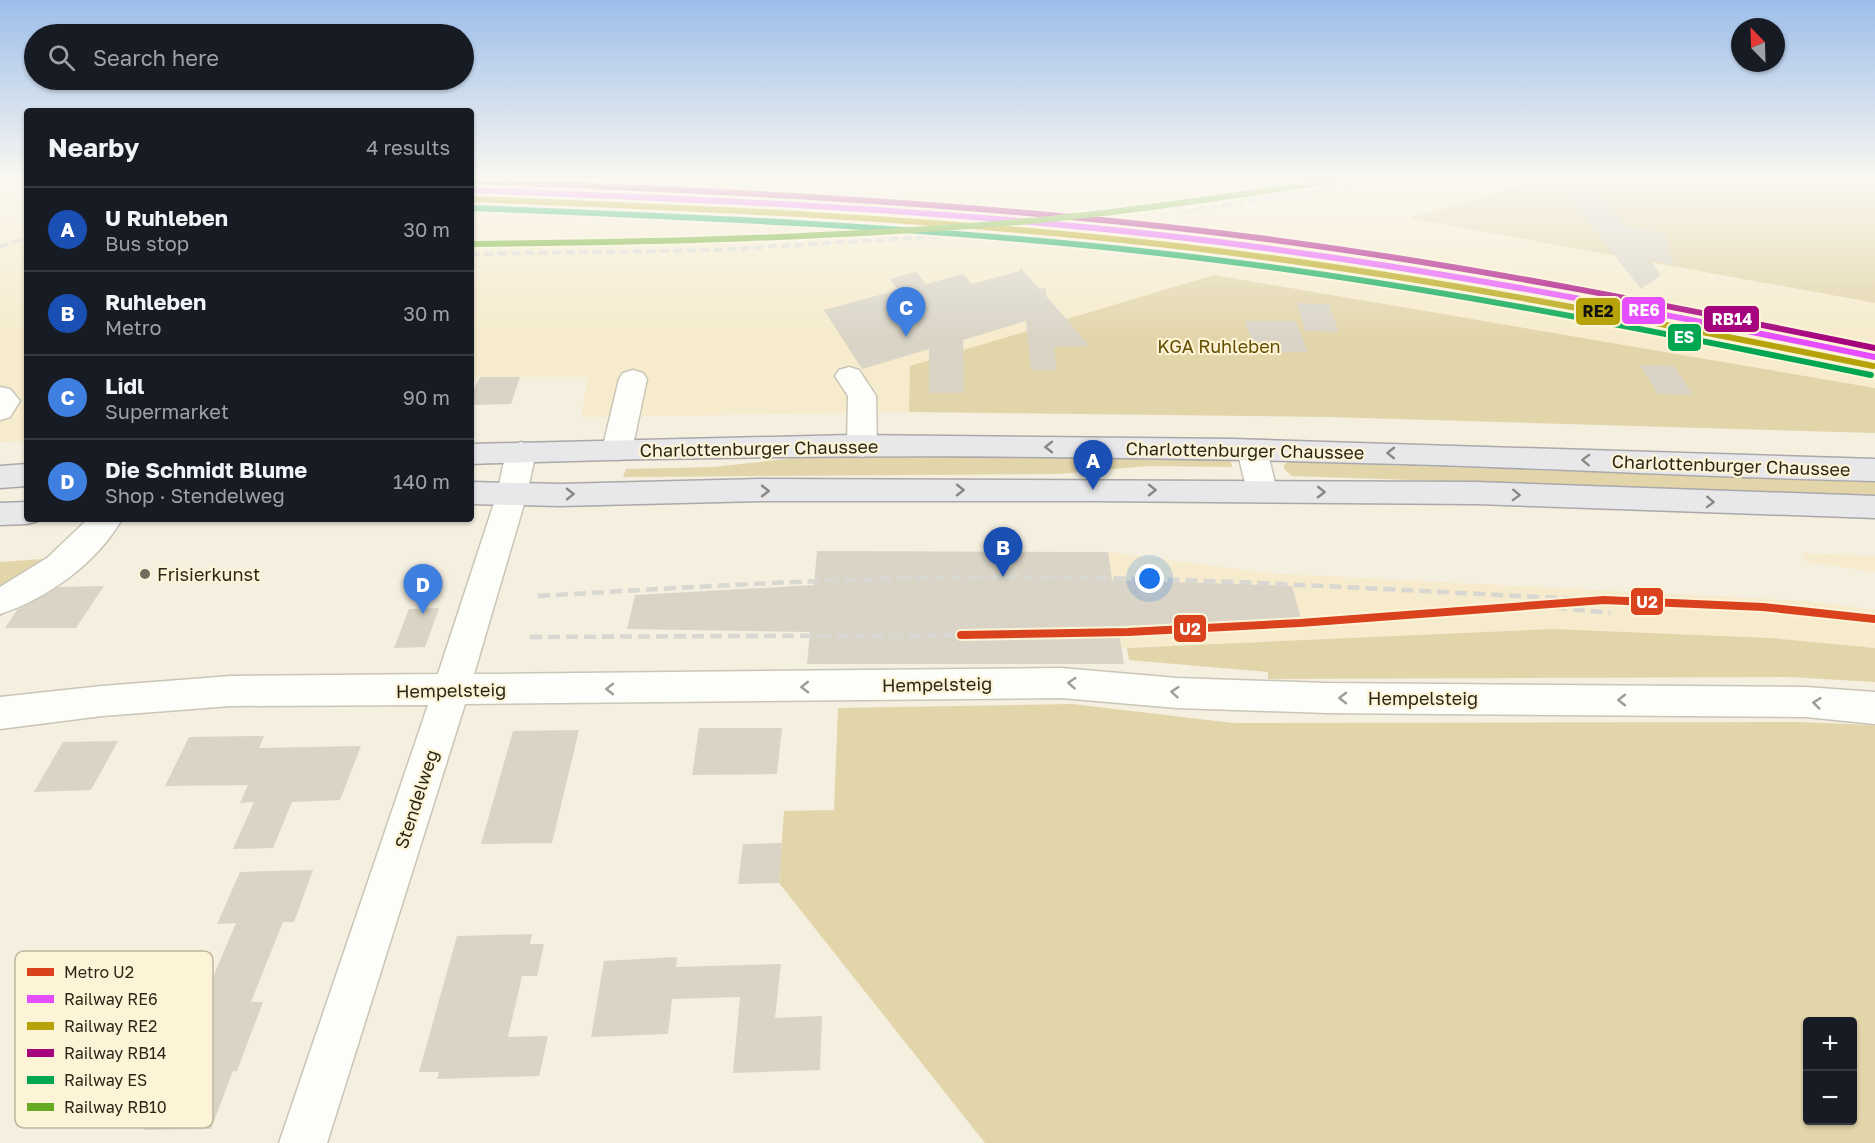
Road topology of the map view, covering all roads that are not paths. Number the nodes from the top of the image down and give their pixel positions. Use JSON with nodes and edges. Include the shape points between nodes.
{"nodes":[{"id":1,"x":849,"y":376,"type":"dead end"},
{"id":2,"x":633,"y":379,"type":"dead end"},
{"id":3,"x":0,"y":396,"type":"edge"},
{"id":4,"x":0,"y":410,"type":"edge"},
{"id":5,"x":862,"y":447,"type":"junction"},
{"id":6,"x":617,"y":450,"type":"junction"},
{"id":7,"x":1252,"y":450,"type":"junction"},
{"id":8,"x":521,"y":452,"type":"junction"},
{"id":9,"x":474,"y":454,"type":"edge"},
{"id":10,"x":1875,"y":470,"type":"edge"},
{"id":11,"x":24,"y":475,"type":"edge"},
{"id":12,"x":0,"y":477,"type":"edge"},
{"id":13,"x":1262,"y":491,"type":"junction"},
{"id":14,"x":474,"y":493,"type":"edge"},
{"id":15,"x":512,"y":494,"type":"junction"},
{"id":16,"x":1875,"y":507,"type":"edge"},
{"id":17,"x":24,"y":513,"type":"edge"},
{"id":18,"x":0,"y":514,"type":"edge"},
{"id":19,"x":104,"y":522,"type":"edge"},
{"id":20,"x":0,"y":602,"type":"edge"},
{"id":21,"x":451,"y":690,"type":"junction"},
{"id":22,"x":1875,"y":708,"type":"edge"},
{"id":23,"x":0,"y":713,"type":"edge"},
{"id":24,"x":303,"y":1143,"type":"edge"}],
"edges":[{"from":1,"to":5,"type":"street","via":[[862,396]]},
{"from":2,"to":6,"type":"street"},
{"from":3,"to":4,"type":"street","via":[[6,401]]},
{"from":5,"to":6,"type":"main road","name":"Charlottenburger Chaussee"},
{"from":7,"to":5,"type":"main road","name":"Charlottenburger Chaussee","one_way":true},
{"from":6,"to":8,"type":"main road","name":"Charlottenburger Chaussee"},
{"from":10,"to":7,"type":"main road","name":"Charlottenburger Chaussee","one_way":true},
{"from":7,"to":13,"type":"street"},
{"from":8,"to":9,"type":"main road","name":"Charlottenburger Chaussee"},
{"from":8,"to":15,"type":"street","name":"Stendelweg"},
{"from":11,"to":12,"type":"main road"},
{"from":15,"to":13,"type":"main road","name":"Charlottenburger Chaussee","one_way":true,"via":[[760,490]]},
{"from":13,"to":16,"type":"main road","name":"Charlottenburger Chaussee","one_way":true,"via":[[1476,493]]},
{"from":14,"to":15,"type":"main road","name":"Charlottenburger Chaussee"},
{"from":15,"to":21,"type":"street","name":"Stendelweg"},
{"from":17,"to":18,"type":"main road"},
{"from":19,"to":20,"type":"street","via":[[71,557]]},
{"from":22,"to":21,"type":"street","name":"Hempelsteig","one_way":true,"via":[[1806,702],[1219,695],[1061,682]]},
{"from":21,"to":23,"type":"street","name":"Hempelsteig","via":[[231,691],[102,700]]},
{"from":21,"to":24,"type":"street","name":"Stendelweg"}]}
